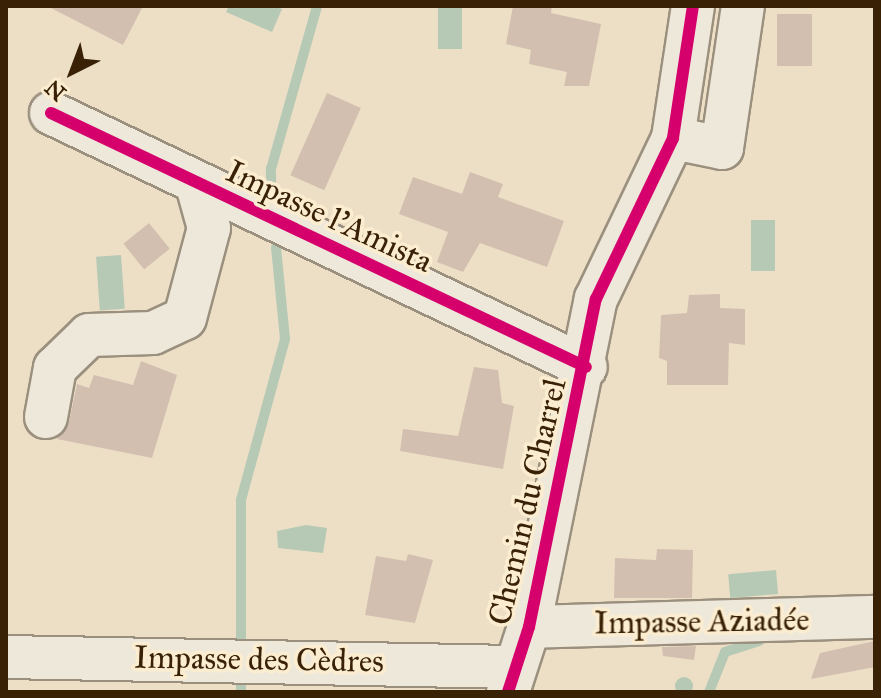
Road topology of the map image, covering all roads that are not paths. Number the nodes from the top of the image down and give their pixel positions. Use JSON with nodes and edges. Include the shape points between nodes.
{"nodes":[{"id":1,"x":693,"y":6,"type":"edge"},
{"id":2,"x":743,"y":6,"type":"edge"},
{"id":3,"x":51,"y":113,"type":"dead end"},
{"id":4,"x":673,"y":138,"type":"junction"},
{"id":5,"x":197,"y":185,"type":"junction"},
{"id":6,"x":586,"y":367,"type":"junction"},
{"id":7,"x":46,"y":417,"type":"dead end"},
{"id":8,"x":875,"y":617,"type":"edge"},
{"id":9,"x":529,"y":627,"type":"junction"},
{"id":10,"x":6,"y":657,"type":"edge"},
{"id":11,"x":510,"y":680,"type":"edge"}],
"edges":[{"from":1,"to":4,"type":"street","name":"Chemin du Charrel"},
{"from":2,"to":4,"type":"street","via":[[722,148]]},
{"from":3,"to":5,"type":"street","name":"Impasse l'Amista"},
{"from":4,"to":6,"type":"street","name":"Chemin du Charrel","via":[[596,299]]},
{"from":5,"to":6,"type":"street","name":"Impasse l'Amista"},
{"from":5,"to":7,"type":"street","via":[[209,228],[185,318],[153,333],[89,335],[55,368]]},
{"from":6,"to":9,"type":"street","name":"Chemin du Charrel"},
{"from":8,"to":9,"type":"street","name":"Impasse Aziadée"},
{"from":9,"to":11,"type":"street","name":"Chemin du Charrel"},
{"from":10,"to":11,"type":"street","name":"Impasse des Cèdres"}]}
